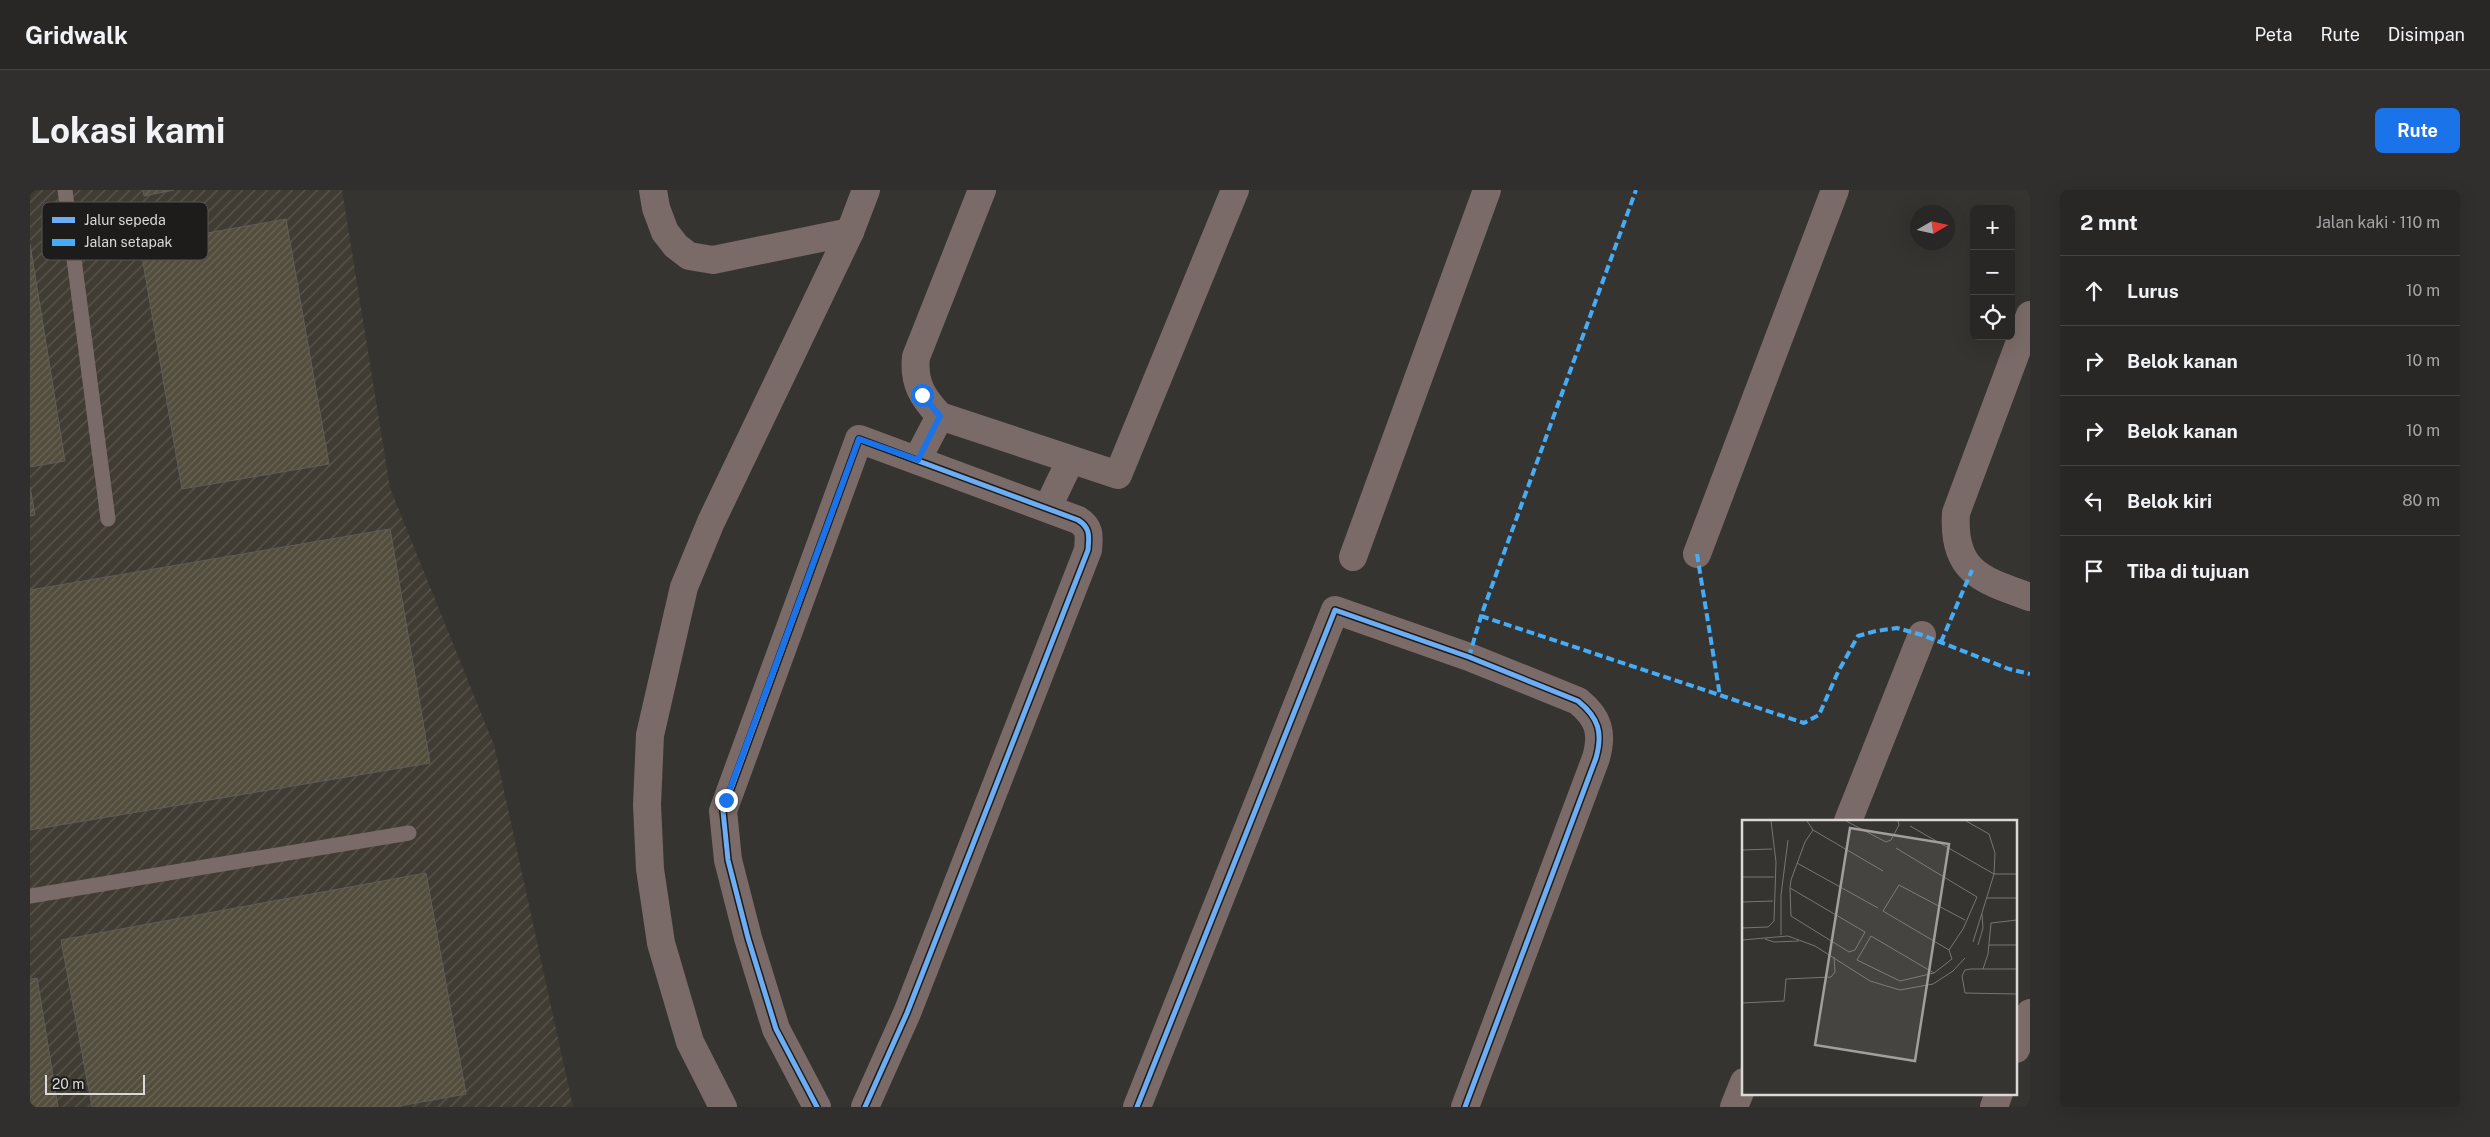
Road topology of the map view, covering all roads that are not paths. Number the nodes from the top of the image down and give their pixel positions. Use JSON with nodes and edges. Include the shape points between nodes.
{"nodes":[{"id":1,"x":653,"y":190,"type":"edge"},
{"id":2,"x":866,"y":190,"type":"edge"},
{"id":3,"x":982,"y":190,"type":"edge"},
{"id":4,"x":1235,"y":190,"type":"edge"},
{"id":5,"x":1487,"y":190,"type":"edge"},
{"id":6,"x":1835,"y":190,"type":"edge"},
{"id":7,"x":850,"y":232,"type":"junction"},
{"id":8,"x":74,"y":260,"type":"edge"},
{"id":9,"x":2030,"y":315,"type":"edge"},
{"id":10,"x":940,"y":416,"type":"junction"},
{"id":11,"x":918,"y":460,"type":"junction"},
{"id":12,"x":1070,"y":461,"type":"junction"},
{"id":13,"x":1048,"y":507,"type":"junction"},
{"id":14,"x":108,"y":519,"type":"dead end"},
{"id":15,"x":1697,"y":554,"type":"dead end"},
{"id":16,"x":1354,"y":557,"type":"dead end"},
{"id":17,"x":2030,"y":597,"type":"edge"},
{"id":18,"x":1922,"y":634,"type":"dead end"},
{"id":19,"x":1848,"y":820,"type":"edge"},
{"id":20,"x":409,"y":834,"type":"dead end"},
{"id":21,"x":30,"y":896,"type":"edge"},
{"id":22,"x":2030,"y":1013,"type":"edge"},
{"id":23,"x":2018,"y":1044,"type":"edge"},
{"id":24,"x":1742,"y":1087,"type":"edge"},
{"id":25,"x":1999,"y":1094,"type":"edge"},
{"id":26,"x":723,"y":1107,"type":"edge"},
{"id":27,"x":817,"y":1107,"type":"edge"},
{"id":28,"x":865,"y":1107,"type":"edge"},
{"id":29,"x":1137,"y":1107,"type":"edge"},
{"id":30,"x":1465,"y":1107,"type":"edge"},
{"id":31,"x":1734,"y":1107,"type":"edge"},
{"id":32,"x":1994,"y":1107,"type":"edge"}],
"edges":[{"from":1,"to":7,"type":"street","via":[[665,232],[689,256],[713,260]]},
{"from":2,"to":7,"type":"street"},
{"from":3,"to":10,"type":"street","via":[[916,357],[917,384]]},
{"from":4,"to":12,"type":"street","via":[[1118,476]]},
{"from":5,"to":16,"type":"street"},
{"from":6,"to":15,"type":"street"},
{"from":7,"to":26,"type":"street","via":[[684,587],[650,735],[647,805],[650,869],[661,943],[690,1042]]},
{"from":8,"to":14,"type":"lane"},
{"from":9,"to":17,"type":"street","via":[[1956,513],[1955,533],[1961,554],[1972,570],[1988,582]]},
{"from":10,"to":11,"type":"street"},
{"from":10,"to":12,"type":"street"},
{"from":11,"to":13,"type":"street"},
{"from":11,"to":27,"type":"street","via":[[859,439],[723,811],[728,860],[776,1029]]},
{"from":12,"to":13,"type":"street"},
{"from":13,"to":28,"type":"street","via":[[1084,523],[1089,532],[1088,550],[907,1012]]},
{"from":18,"to":19,"type":"street"},
{"from":20,"to":21,"type":"lane"},
{"from":22,"to":23,"type":"street"},
{"from":24,"to":31,"type":"street"},
{"from":25,"to":32,"type":"street"},
{"from":29,"to":30,"type":"street","via":[[1335,610],[1468,657],[1578,701],[1590,711],[1597,724],[1601,740],[1596,758]]}]}
